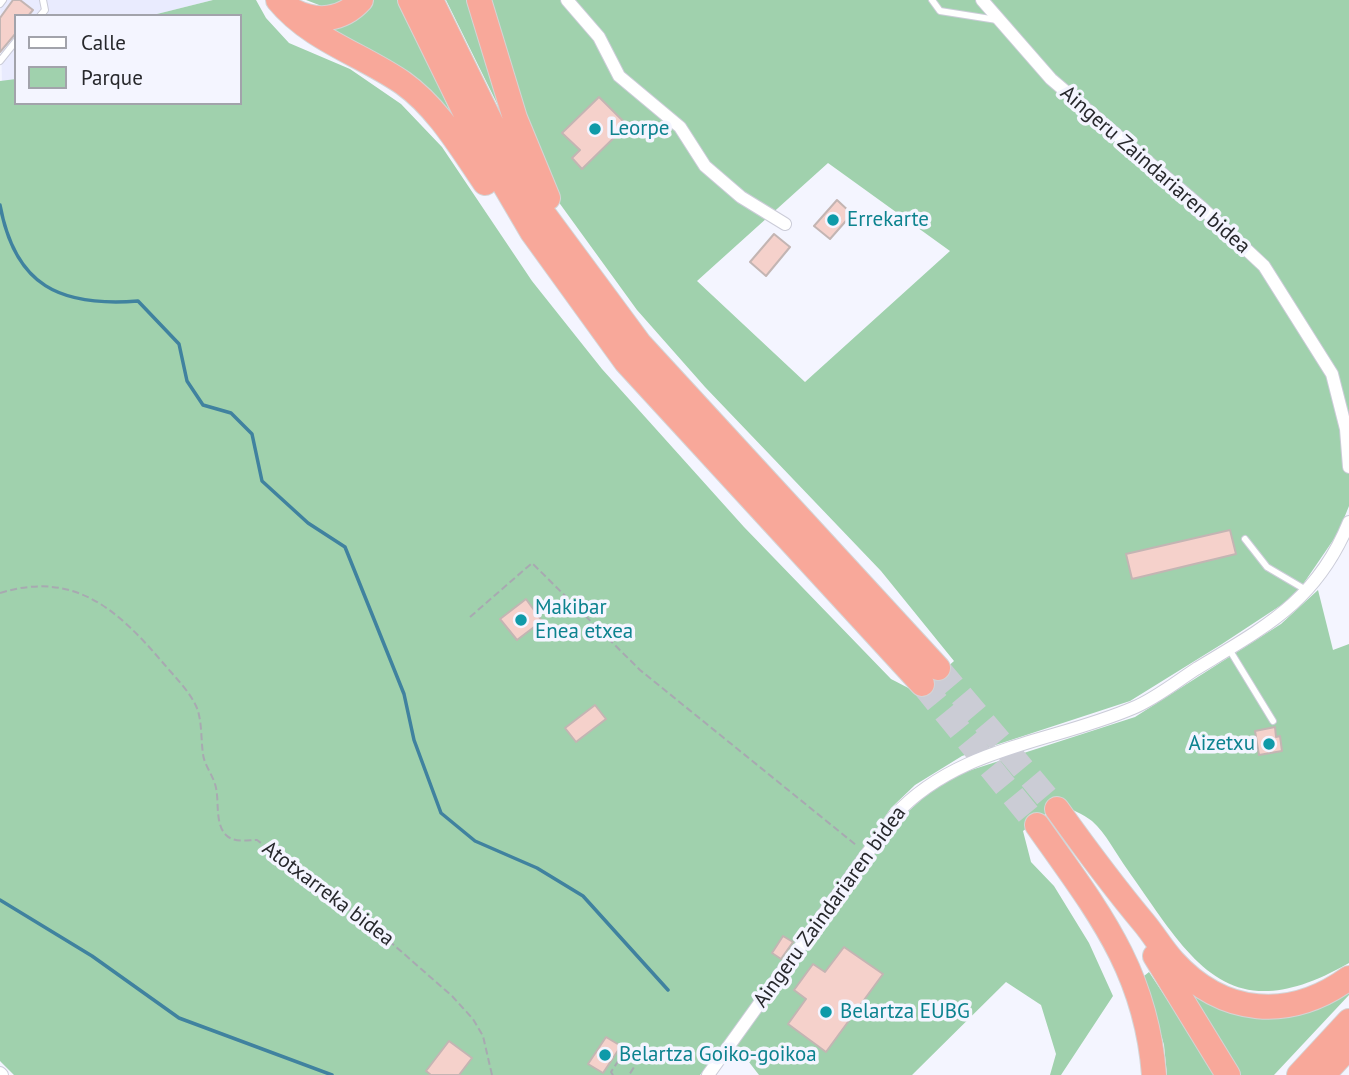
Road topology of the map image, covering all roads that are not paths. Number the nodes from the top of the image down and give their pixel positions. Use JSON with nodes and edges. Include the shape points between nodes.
{"nodes":[{"id":1,"x":360,"y":0,"type":"edge"},
{"id":2,"x":410,"y":0,"type":"edge"},
{"id":3,"x":431,"y":0,"type":"edge"},
{"id":4,"x":479,"y":0,"type":"edge"},
{"id":5,"x":567,"y":0,"type":"edge"},
{"id":6,"x":932,"y":0,"type":"edge"},
{"id":7,"x":982,"y":0,"type":"edge"},
{"id":8,"x":280,"y":3,"type":"edge"},
{"id":9,"x":999,"y":20,"type":"junction"},
{"id":10,"x":14,"y":44,"type":"edge"},
{"id":11,"x":0,"y":61,"type":"edge"},
{"id":12,"x":785,"y":224,"type":"dead end"},
{"id":13,"x":579,"y":262,"type":"junction"},
{"id":14,"x":626,"y":362,"type":"junction"},
{"id":15,"x":1349,"y":467,"type":"edge"},
{"id":16,"x":1349,"y":522,"type":"edge"},
{"id":17,"x":1245,"y":539,"type":"dead end"},
{"id":18,"x":1307,"y":591,"type":"junction"},
{"id":19,"x":1229,"y":649,"type":"junction"},
{"id":20,"x":1273,"y":721,"type":"dead end"},
{"id":21,"x":1057,"y":809,"type":"tunnel mouth"},
{"id":22,"x":1037,"y":825,"type":"tunnel mouth"},
{"id":23,"x":1105,"y":876,"type":"junction"},
{"id":24,"x":1349,"y":978,"type":"edge"},
{"id":25,"x":1143,"y":1011,"type":"junction"},
{"id":26,"x":1349,"y":1021,"type":"edge"},
{"id":27,"x":708,"y":1075,"type":"edge"},
{"id":28,"x":1143,"y":1075,"type":"edge"},
{"id":29,"x":1154,"y":1075,"type":"edge"},
{"id":30,"x":1228,"y":1075,"type":"edge"},
{"id":31,"x":1299,"y":1075,"type":"edge"}],
"edges":[{"from":1,"to":8,"type":"highway","via":[[330,18],[307,17]]},
{"from":2,"to":14,"type":"highway","via":[[500,178]]},
{"from":3,"to":13,"type":"highway","via":[[513,167]]},
{"from":4,"to":13,"type":"highway","via":[[536,172]]},
{"from":5,"to":12,"type":"street","via":[[599,37],[619,76],[680,127],[705,166],[741,197]]},
{"from":6,"to":9,"type":"lane","via":[[940,11]]},
{"from":7,"to":9,"type":"street","name":"Aingeru Zaindariaren bidea"},
{"from":8,"to":14,"type":"highway","via":[[306,29],[384,71],[420,97],[573,307]]},
{"from":9,"to":15,"type":"street","name":"Aingeru Zaindariaren bidea","via":[[1069,95],[1264,266],[1332,374],[1346,429]]},
{"from":10,"to":11,"type":"lane"},
{"from":13,"to":14,"type":"highway","via":[[648,353],[930,676]]},
{"from":16,"to":18,"type":"street","name":"Aingeru Zaindariaren bidea","via":[[1341,542]]},
{"from":17,"to":18,"type":"lane","via":[[1267,567]]},
{"from":18,"to":19,"type":"street","name":"Aingeru Zaindariaren bidea","via":[[1283,616]]},
{"from":19,"to":20,"type":"lane"},
{"from":19,"to":27,"type":"street","name":"Aingeru Zaindariaren bidea","via":[[1134,708],[989,755],[935,780],[901,809]]},
{"from":21,"to":23,"type":"highway"},
{"from":22,"to":25,"type":"highway","via":[[1109,926],[1132,974]]},
{"from":23,"to":24,"type":"highway","via":[[1173,961],[1192,979],[1223,997],[1259,1007],[1297,1005]]},
{"from":23,"to":30,"type":"highway"},
{"from":25,"to":28,"type":"highway"},
{"from":25,"to":29,"type":"highway"},
{"from":26,"to":31,"type":"highway"}]}
